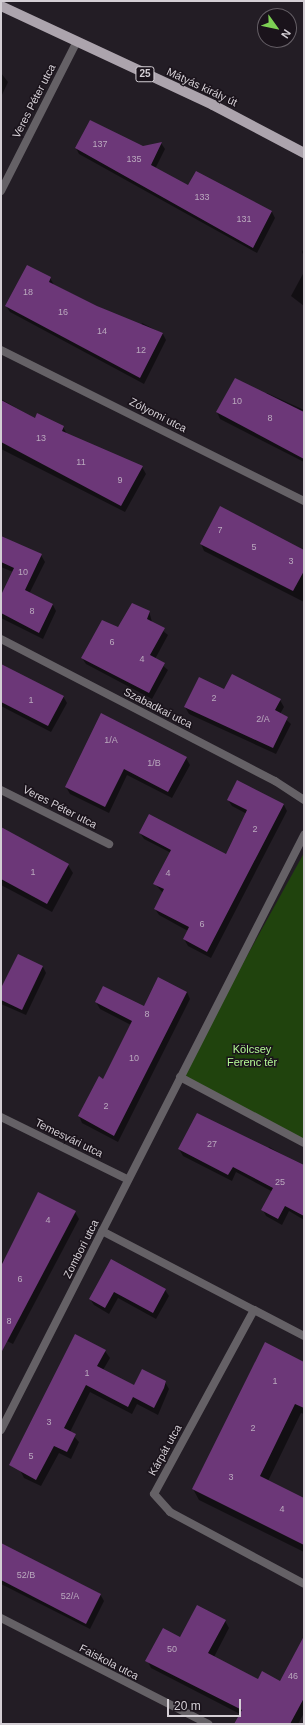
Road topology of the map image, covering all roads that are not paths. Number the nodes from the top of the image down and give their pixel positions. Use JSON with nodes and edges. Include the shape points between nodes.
{"nodes":[{"id":1,"x":1,"y":6,"type":"edge"},
{"id":2,"x":76,"y":43,"type":"junction"},
{"id":3,"x":304,"y":153,"type":"edge"},
{"id":4,"x":1,"y":191,"type":"edge"},
{"id":5,"x":1,"y":350,"type":"edge"},
{"id":6,"x":304,"y":501,"type":"edge"},
{"id":7,"x":1,"y":639,"type":"edge"},
{"id":8,"x":1,"y":790,"type":"edge"},
{"id":9,"x":304,"y":800,"type":"edge"},
{"id":10,"x":304,"y":835,"type":"edge"},
{"id":11,"x":109,"y":844,"type":"dead end"},
{"id":12,"x":180,"y":1078,"type":"junction"},
{"id":13,"x":1,"y":1117,"type":"edge"},
{"id":14,"x":304,"y":1143,"type":"edge"},
{"id":15,"x":127,"y":1179,"type":"junction"},
{"id":16,"x":102,"y":1231,"type":"junction"},
{"id":17,"x":254,"y":1310,"type":"junction"},
{"id":18,"x":304,"y":1336,"type":"edge"},
{"id":19,"x":1,"y":1430,"type":"edge"},
{"id":20,"x":304,"y":1584,"type":"edge"},
{"id":21,"x":1,"y":1618,"type":"edge"},
{"id":22,"x":208,"y":1724,"type":"edge"}],
"edges":[{"from":1,"to":2,"type":"main road","name":"Mátyás király út","number":"25"},
{"from":2,"to":3,"type":"main road","name":"Mátyás király út","number":"25","via":[[213,105]]},
{"from":2,"to":4,"type":"street","name":"Veres Péter utca"},
{"from":5,"to":6,"type":"street","name":"Zólyomi utca"},
{"from":7,"to":9,"type":"street","name":"Szabadkai utca","via":[[275,781]]},
{"from":8,"to":11,"type":"street","name":"Veres Péter utca"},
{"from":10,"to":12,"type":"street"},
{"from":12,"to":14,"type":"street"},
{"from":12,"to":15,"type":"street","name":"Zombori utca"},
{"from":13,"to":15,"type":"street","name":"Temesvári utca"},
{"from":15,"to":16,"type":"street","name":"Zombori utca"},
{"from":16,"to":17,"type":"street"},
{"from":16,"to":19,"type":"street","name":"Zombori utca"},
{"from":17,"to":18,"type":"street"},
{"from":17,"to":20,"type":"street","name":"Kárpát utca","via":[[154,1494],[170,1512]]},
{"from":21,"to":22,"type":"street","name":"Faiskola utca"}]}
